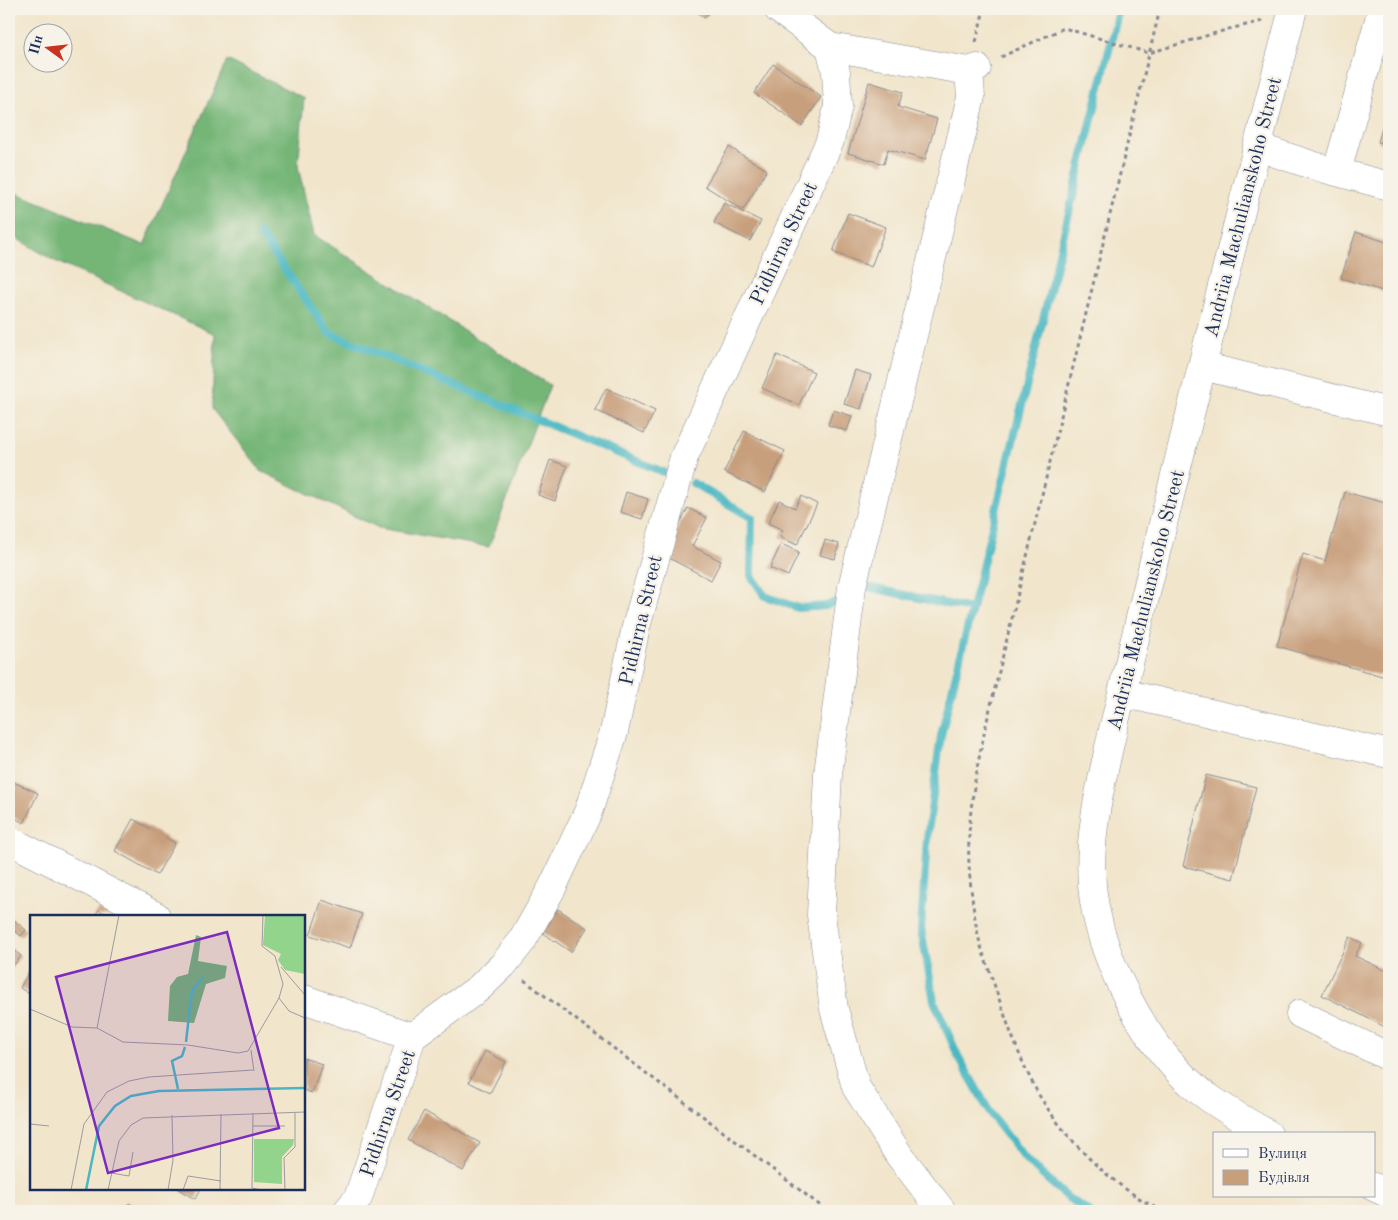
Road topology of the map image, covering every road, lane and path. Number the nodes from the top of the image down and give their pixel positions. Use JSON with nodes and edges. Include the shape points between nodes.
{"nodes":[{"id":1,"x":778,"y":9,"type":"edge"},
{"id":2,"x":1160,"y":9,"type":"edge"},
{"id":3,"x":1293,"y":9,"type":"edge"},
{"id":4,"x":1382,"y":9,"type":"edge"},
{"id":5,"x":1229,"y":29,"type":"dead end"},
{"id":6,"x":830,"y":47,"type":"junction"},
{"id":7,"x":1149,"y":53,"type":"junction"},
{"id":8,"x":973,"y":69,"type":"junction"},
{"id":9,"x":1257,"y":147,"type":"junction"},
{"id":10,"x":1337,"y":171,"type":"junction"},
{"id":11,"x":1389,"y":186,"type":"edge"},
{"id":12,"x":1202,"y":366,"type":"junction"},
{"id":13,"x":1389,"y":412,"type":"edge"},
{"id":14,"x":1122,"y":693,"type":"junction"},
{"id":15,"x":1389,"y":754,"type":"edge"},
{"id":16,"x":9,"y":840,"type":"edge"},
{"id":17,"x":154,"y":915,"type":"edge"},
{"id":18,"x":504,"y":964,"type":"junction"},
{"id":19,"x":305,"y":999,"type":"edge"},
{"id":20,"x":1300,"y":1014,"type":"dead end"},
{"id":21,"x":412,"y":1037,"type":"junction"},
{"id":22,"x":1389,"y":1057,"type":"edge"},
{"id":23,"x":1265,"y":1132,"type":"edge"},
{"id":24,"x":1376,"y":1188,"type":"edge"},
{"id":25,"x":1389,"y":1194,"type":"edge"},
{"id":26,"x":347,"y":1211,"type":"edge"},
{"id":27,"x":836,"y":1211,"type":"edge"},
{"id":28,"x":942,"y":1211,"type":"edge"},
{"id":29,"x":1162,"y":1211,"type":"edge"}],
"edges":[{"from":1,"to":6,"type":"street"},
{"from":2,"to":7,"type":"path"},
{"from":3,"to":9,"type":"street","name":"Andriia Machulianskoho Street"},
{"from":4,"to":10,"type":"street"},
{"from":5,"to":7,"type":"path"},
{"from":6,"to":8,"type":"street"},
{"from":6,"to":18,"type":"street","name":"Pidhirna Street","via":[[836,72],[838,106],[830,141],[684,457],[636,628],[614,732],[588,812],[552,888],[522,941]]},
{"from":7,"to":8,"type":"path","via":[[1064,28]]},
{"from":7,"to":29,"type":"path","via":[[986,725],[975,776],[969,840],[970,879],[979,941],[1015,1044],[1039,1095],[1066,1133],[1108,1176]]},
{"from":8,"to":28,"type":"street","via":[[971,97],[852,586],[828,774],[821,915],[834,1009],[856,1087],[899,1155]]},
{"from":9,"to":10,"type":"street"},
{"from":9,"to":12,"type":"street","name":"Andriia Machulianskoho Street"},
{"from":10,"to":11,"type":"street"},
{"from":12,"to":13,"type":"street"},
{"from":12,"to":14,"type":"street","name":"Andriia Machulianskoho Street"},
{"from":14,"to":15,"type":"street"},
{"from":14,"to":23,"type":"street","name":"Andriia Machulianskoho Street","via":[[1098,795],[1092,847],[1092,887],[1102,936],[1118,979],[1141,1022],[1170,1063],[1199,1091]]},
{"from":16,"to":17,"type":"street"},
{"from":18,"to":21,"type":"street","name":"Pidhirna Street","via":[[479,988]]},
{"from":18,"to":27,"type":"path","via":[[826,1210]]},
{"from":19,"to":21,"type":"street"},
{"from":20,"to":22,"type":"street"},
{"from":21,"to":26,"type":"street","name":"Pidhirna Street","via":[[358,1198]]},
{"from":24,"to":25,"type":"street"}]}
